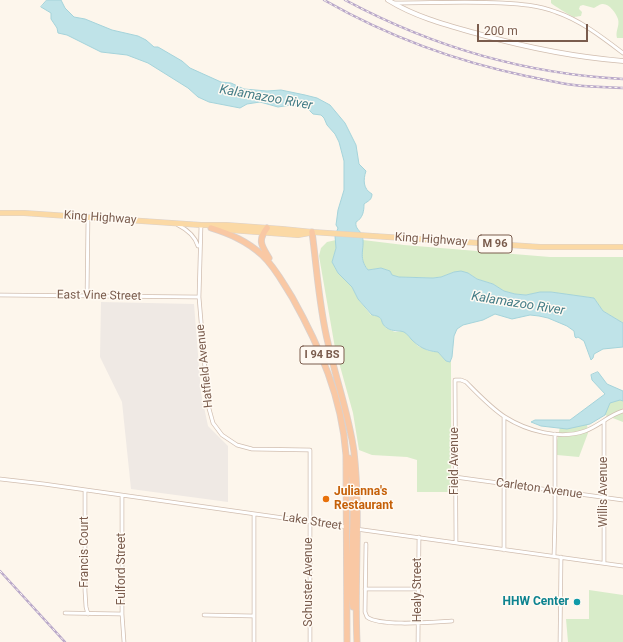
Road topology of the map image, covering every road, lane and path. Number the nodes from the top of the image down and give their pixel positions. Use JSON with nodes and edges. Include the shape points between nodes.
{"nodes":[{"id":1,"x":388,"y":0,"type":"edge"},
{"id":2,"x":394,"y":4,"type":"junction"},
{"id":3,"x":623,"y":53,"type":"edge"},
{"id":4,"x":623,"y":61,"type":"edge"},
{"id":5,"x":0,"y":209,"type":"edge"},
{"id":6,"x":0,"y":213,"type":"edge"},
{"id":7,"x":24,"y":213,"type":"junction"},
{"id":8,"x":88,"y":217,"type":"junction"},
{"id":9,"x":175,"y":224,"type":"junction"},
{"id":10,"x":201,"y":225,"type":"junction"},
{"id":11,"x":211,"y":228,"type":"junction"},
{"id":12,"x":266,"y":230,"type":"junction"},
{"id":13,"x":312,"y":232,"type":"junction"},
{"id":14,"x":623,"y":247,"type":"edge"},
{"id":15,"x":199,"y":250,"type":"junction"},
{"id":16,"x":277,"y":272,"type":"junction"},
{"id":17,"x":0,"y":295,"type":"edge"},
{"id":18,"x":87,"y":296,"type":"junction"},
{"id":19,"x":199,"y":297,"type":"junction"},
{"id":20,"x":623,"y":411,"type":"edge"},
{"id":21,"x":504,"y":417,"type":"junction"},
{"id":22,"x":604,"y":421,"type":"junction"},
{"id":23,"x":555,"y":434,"type":"junction"},
{"id":24,"x":310,"y":450,"type":"joint"},
{"id":25,"x":455,"y":477,"type":"junction"},
{"id":26,"x":0,"y":479,"type":"edge"},
{"id":27,"x":505,"y":484,"type":"junction"},
{"id":28,"x":85,"y":490,"type":"junction"},
{"id":29,"x":555,"y":491,"type":"junction"},
{"id":30,"x":122,"y":496,"type":"junction"},
{"id":31,"x":604,"y":498,"type":"junction"},
{"id":32,"x":623,"y":500,"type":"edge"},
{"id":33,"x":254,"y":514,"type":"junction"},
{"id":34,"x":310,"y":521,"type":"junction"},
{"id":35,"x":352,"y":528,"type":"junction"},
{"id":36,"x":419,"y":537,"type":"junction"},
{"id":37,"x":456,"y":543,"type":"junction"},
{"id":38,"x":366,"y":544,"type":"dead end"},
{"id":39,"x":504,"y":550,"type":"junction"},
{"id":40,"x":554,"y":556,"type":"junction"},
{"id":41,"x":561,"y":557,"type":"junction"},
{"id":42,"x":604,"y":563,"type":"junction"},
{"id":43,"x":623,"y":566,"type":"edge"},
{"id":44,"x":366,"y":589,"type":"junction"},
{"id":45,"x":418,"y":589,"type":"junction"},
{"id":46,"x":65,"y":612,"type":"dead end"},
{"id":47,"x":88,"y":614,"type":"junction"},
{"id":48,"x":122,"y":614,"type":"junction"},
{"id":49,"x":204,"y":615,"type":"dead end"},
{"id":50,"x":254,"y":616,"type":"junction"},
{"id":51,"x":452,"y":621,"type":"dead end"},
{"id":52,"x":418,"y":622,"type":"junction"},
{"id":53,"x":124,"y":642,"type":"edge"},
{"id":54,"x":254,"y":642,"type":"edge"},
{"id":55,"x":310,"y":642,"type":"edge"},
{"id":56,"x":346,"y":642,"type":"edge"},
{"id":57,"x":357,"y":642,"type":"edge"},
{"id":58,"x":418,"y":642,"type":"edge"},
{"id":59,"x":560,"y":642,"type":"edge"}],
"edges":[{"from":1,"to":2,"type":"street"},
{"from":2,"to":3,"type":"street","via":[[491,2],[539,7],[571,18]]},
{"from":2,"to":4,"type":"street","via":[[450,27],[522,46],[571,56]]},
{"from":5,"to":7,"type":"main road","name":"King Highway","number":"I 94 BS"},
{"from":6,"to":7,"type":"main road","name":"King Highway","number":"I 94 BS"},
{"from":7,"to":8,"type":"main road","name":"King Highway","number":"I 94 BS"},
{"from":8,"to":9,"type":"main road","name":"King Highway","number":"I 94 BS"},
{"from":8,"to":18,"type":"street"},
{"from":9,"to":10,"type":"main road","name":"King Highway","number":"I 94 BS"},
{"from":9,"to":15,"type":"street","via":[[192,234]]},
{"from":10,"to":11,"type":"main road","name":"King Highway","number":"I 94 BS"},
{"from":10,"to":12,"type":"main road","name":"King Highway","number":"I 94 BS"},
{"from":10,"to":15,"type":"street","name":"Hatfield Avenue"},
{"from":11,"to":12,"type":"main road","name":"King Highway","number":"I 94 BS"},
{"from":11,"to":16,"type":"highway","number":"I 94 BS","via":[[237,237],[252,246]]},
{"from":12,"to":13,"type":"main road","name":"King Highway","number":"I 94 BS","via":[[282,228]]},
{"from":12,"to":16,"type":"highway","number":"I 94 BS","via":[[261,240],[262,246]]},
{"from":13,"to":14,"type":"main road","name":"King Highway","number":"M 96","via":[[540,247]]},
{"from":13,"to":35,"type":"highway","number":"I 94 BS","via":[[327,341],[351,433],[357,487]]},
{"from":15,"to":19,"type":"street","name":"Hatfield Avenue"},
{"from":16,"to":35,"type":"highway","number":"I 94 BS","via":[[306,322],[324,362],[340,413]]},
{"from":17,"to":18,"type":"street","name":"East Vine Street"},
{"from":18,"to":19,"type":"street","name":"East Vine Street"},
{"from":19,"to":24,"type":"street","name":"Hatfield Avenue","via":[[208,405],[216,427],[222,435],[244,448]]},
{"from":20,"to":22,"type":"street"},
{"from":21,"to":23,"type":"street"},
{"from":21,"to":25,"type":"street","name":"Field Avenue","via":[[466,382],[455,380]]},
{"from":21,"to":27,"type":"street"},
{"from":22,"to":23,"type":"street","via":[[582,432]]},
{"from":22,"to":31,"type":"street","name":"Willis Avenue"},
{"from":23,"to":29,"type":"street"},
{"from":24,"to":34,"type":"street","name":"Schuster Avenue"},
{"from":25,"to":27,"type":"street","name":"Carleton Avenue"},
{"from":25,"to":37,"type":"street","name":"Field Avenue"},
{"from":26,"to":28,"type":"street","name":"Lake Street"},
{"from":27,"to":29,"type":"street","name":"Carleton Avenue"},
{"from":27,"to":39,"type":"street"},
{"from":28,"to":30,"type":"street","name":"Lake Street"},
{"from":28,"to":47,"type":"street","name":"Francis Court","via":[[85,591]]},
{"from":29,"to":31,"type":"street","name":"Carleton Avenue"},
{"from":29,"to":40,"type":"street"},
{"from":30,"to":33,"type":"street","name":"Lake Street"},
{"from":30,"to":48,"type":"street","name":"Fulford Street"},
{"from":31,"to":32,"type":"street","name":"Carleton Avenue"},
{"from":31,"to":42,"type":"street","name":"Willis Avenue"},
{"from":33,"to":34,"type":"street","name":"Lake Street"},
{"from":33,"to":50,"type":"street"},
{"from":34,"to":35,"type":"street","name":"Lake Street"},
{"from":34,"to":55,"type":"street","name":"Schuster Avenue"},
{"from":35,"to":36,"type":"street","name":"Lake Street"},
{"from":35,"to":56,"type":"highway","number":"I 94 BS"},
{"from":35,"to":57,"type":"highway","via":[[352,595]]},
{"from":36,"to":37,"type":"street","name":"Lake Street"},
{"from":36,"to":45,"type":"street","name":"Healy Street"},
{"from":37,"to":39,"type":"street","name":"Lake Street"},
{"from":38,"to":44,"type":"street"},
{"from":39,"to":40,"type":"street","name":"Lake Street"},
{"from":40,"to":41,"type":"street","name":"Lake Street"},
{"from":41,"to":42,"type":"street","name":"Lake Street"},
{"from":41,"to":59,"type":"street"},
{"from":42,"to":43,"type":"street","name":"Lake Street"},
{"from":44,"to":45,"type":"street"},
{"from":44,"to":52,"type":"street","via":[[364,612],[369,619]]},
{"from":45,"to":52,"type":"street","name":"Healy Street"},
{"from":46,"to":47,"type":"street"},
{"from":47,"to":48,"type":"street"},
{"from":48,"to":53,"type":"street","name":"Fulford Street"},
{"from":49,"to":50,"type":"street"},
{"from":50,"to":54,"type":"street"},
{"from":51,"to":52,"type":"street"},
{"from":52,"to":58,"type":"street","name":"Healy Street"}]}
